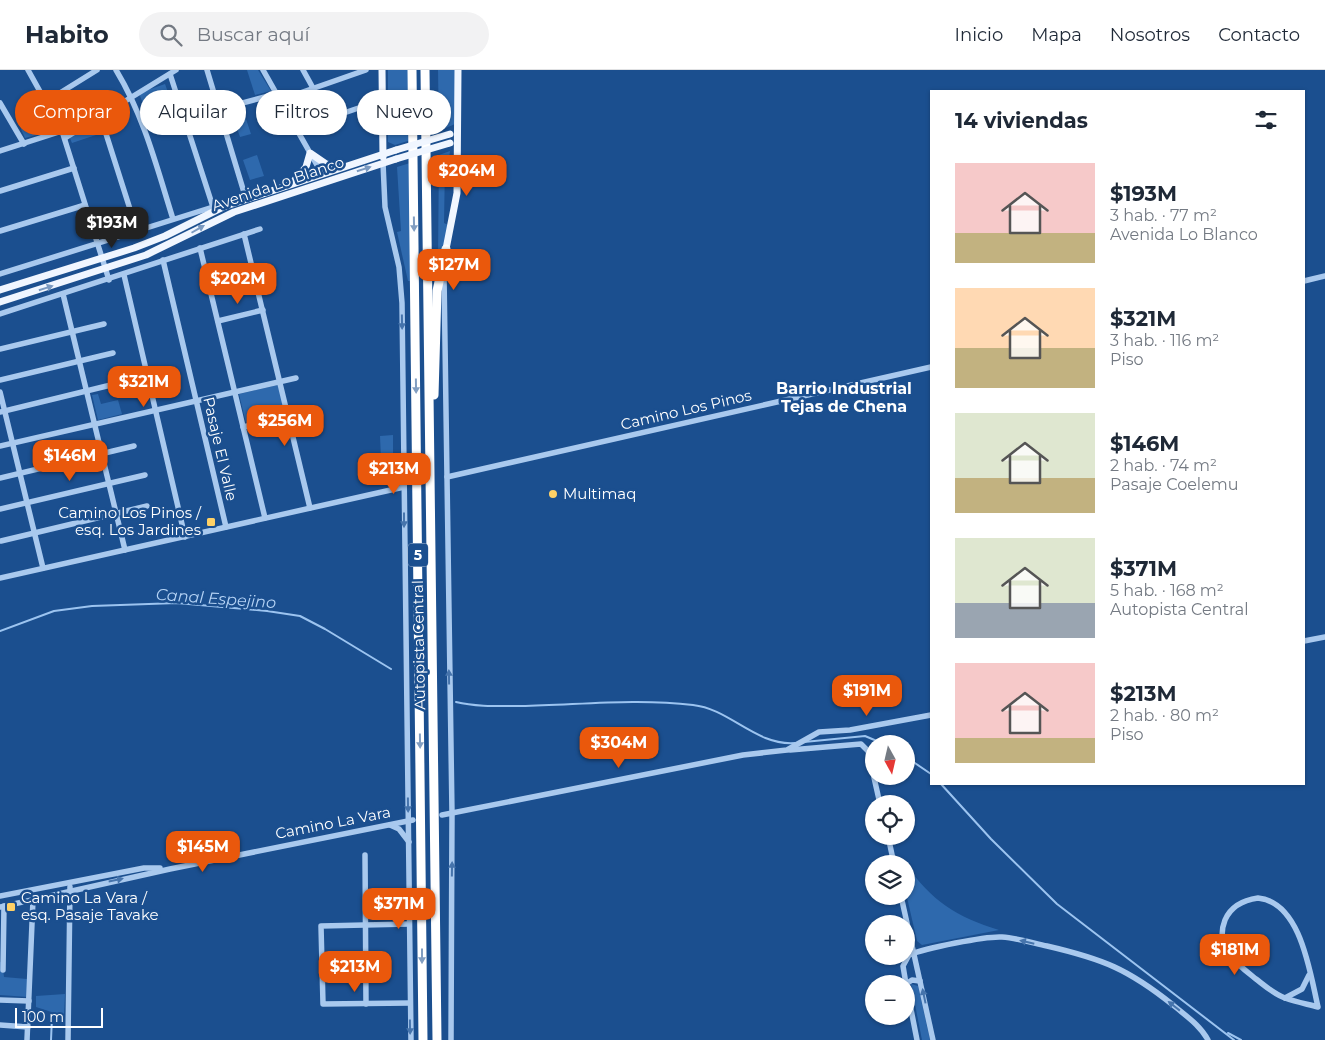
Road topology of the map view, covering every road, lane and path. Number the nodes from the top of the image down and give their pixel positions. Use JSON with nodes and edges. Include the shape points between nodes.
{"nodes":[{"id":1,"x":28,"y":70,"type":"edge"},
{"id":2,"x":97,"y":70,"type":"edge"},
{"id":3,"x":116,"y":70,"type":"edge"},
{"id":4,"x":176,"y":70,"type":"edge"},
{"id":5,"x":207,"y":70,"type":"edge"},
{"id":6,"x":263,"y":70,"type":"edge"},
{"id":7,"x":303,"y":70,"type":"edge"},
{"id":8,"x":366,"y":70,"type":"edge"},
{"id":9,"x":382,"y":70,"type":"edge"},
{"id":10,"x":412,"y":70,"type":"edge"},
{"id":11,"x":425,"y":70,"type":"edge"},
{"id":12,"x":458,"y":70,"type":"edge"},
{"id":13,"x":170,"y":74,"type":"junction"},
{"id":14,"x":313,"y":88,"type":"junction"},
{"id":15,"x":40,"y":90,"type":"edge"},
{"id":16,"x":65,"y":90,"type":"edge"},
{"id":17,"x":214,"y":90,"type":"edge"},
{"id":18,"x":274,"y":90,"type":"edge"},
{"id":19,"x":305,"y":90,"type":"edge"},
{"id":20,"x":382,"y":90,"type":"edge"},
{"id":21,"x":132,"y":96,"type":"junction"},
{"id":22,"x":0,"y":103,"type":"edge"},
{"id":23,"x":453,"y":133,"type":"junction"},
{"id":24,"x":63,"y":135,"type":"joint"},
{"id":25,"x":106,"y":135,"type":"edge"},
{"id":26,"x":228,"y":135,"type":"edge"},
{"id":27,"x":300,"y":135,"type":"edge"},
{"id":28,"x":383,"y":135,"type":"edge"},
{"id":29,"x":453,"y":142,"type":"junction"},
{"id":30,"x":24,"y":144,"type":"junction"},
{"id":31,"x":0,"y":151,"type":"edge"},
{"id":32,"x":310,"y":153,"type":"junction"},
{"id":33,"x":383,"y":154,"type":"junction"},
{"id":34,"x":383,"y":164,"type":"junction"},
{"id":35,"x":343,"y":167,"type":"junction"},
{"id":36,"x":74,"y":168,"type":"junction"},
{"id":37,"x":322,"y":174,"type":"junction"},
{"id":38,"x":332,"y":180,"type":"junction"},
{"id":39,"x":290,"y":184,"type":"junction"},
{"id":40,"x":0,"y":192,"type":"edge"},
{"id":41,"x":246,"y":199,"type":"junction"},
{"id":42,"x":85,"y":205,"type":"junction"},
{"id":43,"x":213,"y":207,"type":"junction"},
{"id":44,"x":223,"y":207,"type":"junction"},
{"id":45,"x":173,"y":219,"type":"junction"},
{"id":46,"x":260,"y":229,"type":"dead end"},
{"id":47,"x":137,"y":230,"type":"junction"},
{"id":48,"x":0,"y":231,"type":"edge"},
{"id":49,"x":244,"y":234,"type":"junction"},
{"id":50,"x":97,"y":243,"type":"junction"},
{"id":51,"x":200,"y":248,"type":"junction"},
{"id":52,"x":446,"y":249,"type":"junction"},
{"id":53,"x":102,"y":258,"type":"junction"},
{"id":54,"x":164,"y":260,"type":"junction"},
{"id":55,"x":105,"y":269,"type":"junction"},
{"id":56,"x":0,"y":274,"type":"edge"},
{"id":57,"x":124,"y":275,"type":"junction"},
{"id":58,"x":1325,"y":276,"type":"edge"},
{"id":59,"x":109,"y":280,"type":"junction"},
{"id":60,"x":1305,"y":281,"type":"edge"},
{"id":61,"x":0,"y":290,"type":"edge"},
{"id":62,"x":63,"y":294,"type":"junction"},
{"id":63,"x":0,"y":302,"type":"edge"},
{"id":64,"x":263,"y":310,"type":"junction"},
{"id":65,"x":0,"y":314,"type":"edge"},
{"id":66,"x":218,"y":321,"type":"junction"},
{"id":67,"x":104,"y":324,"type":"dead end"},
{"id":68,"x":72,"y":332,"type":"junction"},
{"id":69,"x":0,"y":349,"type":"edge"},
{"id":70,"x":112,"y":353,"type":"dead end"},
{"id":71,"x":80,"y":361,"type":"junction"},
{"id":72,"x":930,"y":367,"type":"edge"},
{"id":73,"x":296,"y":378,"type":"dead end"},
{"id":74,"x":0,"y":380,"type":"edge"},
{"id":75,"x":280,"y":382,"type":"junction"},
{"id":76,"x":119,"y":383,"type":"dead end"},
{"id":77,"x":86,"y":391,"type":"junction"},
{"id":78,"x":0,"y":392,"type":"edge"},
{"id":79,"x":235,"y":392,"type":"junction"},
{"id":80,"x":196,"y":400,"type":"junction"},
{"id":81,"x":155,"y":409,"type":"junction"},
{"id":82,"x":2,"y":411,"type":"edge"},
{"id":83,"x":288,"y":416,"type":"junction"},
{"id":84,"x":430,"y":420,"type":"junction"},
{"id":85,"x":94,"y":423,"type":"junction"},
{"id":86,"x":243,"y":427,"type":"junction"},
{"id":87,"x":12,"y":443,"type":"junction"},
{"id":88,"x":0,"y":446,"type":"edge"},
{"id":89,"x":134,"y":446,"type":"dead end"},
{"id":90,"x":102,"y":454,"type":"junction"},
{"id":91,"x":20,"y":473,"type":"junction"},
{"id":92,"x":145,"y":475,"type":"dead end"},
{"id":93,"x":447,"y":476,"type":"junction"},
{"id":94,"x":0,"y":478,"type":"edge"},
{"id":95,"x":109,"y":483,"type":"junction"},
{"id":96,"x":404,"y":487,"type":"junction"},
{"id":97,"x":27,"y":503,"type":"junction"},
{"id":98,"x":147,"y":506,"type":"dead end"},
{"id":99,"x":310,"y":508,"type":"junction"},
{"id":100,"x":0,"y":509,"type":"edge"},
{"id":101,"x":116,"y":513,"type":"junction"},
{"id":102,"x":265,"y":518,"type":"junction"},
{"id":103,"x":226,"y":527,"type":"junction"},
{"id":104,"x":34,"y":533,"type":"junction"},
{"id":105,"x":184,"y":536,"type":"junction"},
{"id":106,"x":1,"y":541,"type":"dead end"},
{"id":107,"x":125,"y":550,"type":"junction"},
{"id":108,"x":43,"y":568,"type":"junction"},
{"id":109,"x":0,"y":578,"type":"edge"},
{"id":110,"x":1325,"y":637,"type":"edge"},
{"id":111,"x":1305,"y":641,"type":"edge"},
{"id":112,"x":930,"y":715,"type":"edge"},
{"id":113,"x":790,"y":748,"type":"junction"},
{"id":114,"x":878,"y":795,"type":"edge"},
{"id":115,"x":452,"y":813,"type":"junction"},
{"id":116,"x":442,"y":815,"type":"dead end"},
{"id":117,"x":411,"y":820,"type":"junction"},
{"id":118,"x":388,"y":824,"type":"junction"},
{"id":119,"x":409,"y":842,"type":"junction"},
{"id":120,"x":364,"y":855,"type":"dead end"},
{"id":121,"x":170,"y":869,"type":"junction"},
{"id":122,"x":70,"y":882,"type":"junction"},
{"id":123,"x":70,"y":890,"type":"junction"},
{"id":124,"x":0,"y":896,"type":"edge"},
{"id":125,"x":32,"y":900,"type":"junction"},
{"id":126,"x":2,"y":906,"type":"edge"},
{"id":127,"x":410,"y":924,"type":"junction"},
{"id":128,"x":365,"y":925,"type":"junction"},
{"id":129,"x":915,"y":953,"type":"edge"},
{"id":130,"x":915,"y":958,"type":"edge"},
{"id":131,"x":3,"y":970,"type":"dead end"},
{"id":132,"x":1310,"y":972,"type":"junction"},
{"id":133,"x":915,"y":980,"type":"edge"},
{"id":134,"x":920,"y":981,"type":"junction"},
{"id":135,"x":1285,"y":998,"type":"junction"},
{"id":136,"x":0,"y":1000,"type":"edge"},
{"id":137,"x":29,"y":1001,"type":"junction"},
{"id":138,"x":410,"y":1003,"type":"junction"},
{"id":139,"x":366,"y":1004,"type":"junction"},
{"id":140,"x":1322,"y":1008,"type":"edge"},
{"id":141,"x":0,"y":1025,"type":"edge"},
{"id":142,"x":915,"y":1025,"type":"edge"},
{"id":143,"x":28,"y":1027,"type":"junction"},
{"id":144,"x":27,"y":1040,"type":"edge"},
{"id":145,"x":68,"y":1040,"type":"edge"},
{"id":146,"x":410,"y":1040,"type":"edge"},
{"id":147,"x":423,"y":1040,"type":"edge"},
{"id":148,"x":437,"y":1040,"type":"edge"},
{"id":149,"x":451,"y":1040,"type":"edge"},
{"id":150,"x":918,"y":1040,"type":"edge"},
{"id":151,"x":933,"y":1040,"type":"edge"},
{"id":152,"x":1208,"y":1040,"type":"edge"}],
"edges":[{"from":1,"to":15,"type":"street"},
{"from":2,"to":16,"type":"street"},
{"from":3,"to":21,"type":"street"},
{"from":4,"to":13,"type":"street"},
{"from":5,"to":17,"type":"street"},
{"from":6,"to":18,"type":"street"},
{"from":7,"to":14,"type":"street"},
{"from":8,"to":14,"type":"street"},
{"from":9,"to":20,"type":"main road"},
{"from":10,"to":147,"type":"highway","name":"Autopista Central","number":"5","one_way":true},
{"from":11,"to":84,"type":"highway","name":"Autopista Central","number":"5"},
{"from":12,"to":23,"type":"main road"},
{"from":13,"to":21,"type":"street"},
{"from":13,"to":43,"type":"street"},
{"from":14,"to":19,"type":"street"},
{"from":21,"to":45,"type":"street"},
{"from":22,"to":30,"type":"street"},
{"from":23,"to":29,"type":"main road"},
{"from":23,"to":33,"type":"main road","name":"Avenida Lo Blanco","bridge":true},
{"from":24,"to":30,"type":"street"},
{"from":24,"to":36,"type":"street"},
{"from":25,"to":47,"type":"street"},
{"from":26,"to":41,"type":"street"},
{"from":27,"to":32,"type":"street"},
{"from":28,"to":33,"type":"main road"},
{"from":29,"to":34,"type":"main road","name":"Avenida Lo Blanco","bridge":true},
{"from":29,"to":52,"type":"main road","via":[[456,202]]},
{"from":30,"to":31,"type":"street"},
{"from":32,"to":35,"type":"main road","via":[[326,164]]},
{"from":32,"to":37,"type":"street"},
{"from":32,"to":39,"type":"main road","via":[[302,172]]},
{"from":33,"to":34,"type":"main road"},
{"from":33,"to":35,"type":"main road","name":"Avenida Lo Blanco"},
{"from":38,"to":34,"type":"main road","name":"Avenida Lo Blanco","one_way":true},
{"from":34,"to":96,"type":"street","one_way":true,"via":[[386,213],[402,290]]},
{"from":35,"to":37,"type":"main road","name":"Avenida Lo Blanco"},
{"from":36,"to":40,"type":"street"},
{"from":36,"to":42,"type":"street"},
{"from":37,"to":38,"type":"main road"},
{"from":37,"to":39,"type":"main road","name":"Avenida Lo Blanco"},
{"from":55,"to":38,"type":"main road","name":"Avenida Lo Blanco","one_way":true,"via":[[156,251],[234,212]]},
{"from":39,"to":41,"type":"main road","name":"Avenida Lo Blanco"},
{"from":41,"to":44,"type":"main road","name":"Avenida Lo Blanco"},
{"from":42,"to":48,"type":"street"},
{"from":42,"to":50,"type":"street"},
{"from":43,"to":44,"type":"street","name":"Avenida Lo Blanco"},
{"from":43,"to":45,"type":"street","name":"Avenida Lo Blanco"},
{"from":44,"to":53,"type":"main road","name":"Avenida Lo Blanco","via":[[156,240]]},
{"from":45,"to":47,"type":"street","name":"Avenida Lo Blanco"},
{"from":46,"to":49,"type":"street"},
{"from":47,"to":50,"type":"street","name":"Avenida Lo Blanco"},
{"from":49,"to":51,"type":"street"},
{"from":49,"to":64,"type":"street"},
{"from":50,"to":53,"type":"street"},
{"from":50,"to":56,"type":"street","name":"Avenida Lo Blanco"},
{"from":51,"to":54,"type":"street"},
{"from":51,"to":66,"type":"street"},
{"from":52,"to":84,"type":"highway","via":[[438,291],[436,382]]},
{"from":52,"to":93,"type":"street"},
{"from":53,"to":55,"type":"street"},
{"from":53,"to":61,"type":"main road","name":"Avenida Lo Blanco"},
{"from":54,"to":57,"type":"street"},
{"from":54,"to":80,"type":"street","name":"Pasaje El Valle"},
{"from":55,"to":59,"type":"street"},
{"from":63,"to":55,"type":"main road","name":"Avenida Lo Blanco","one_way":true},
{"from":57,"to":59,"type":"street"},
{"from":57,"to":81,"type":"street"},
{"from":58,"to":60,"type":"street"},
{"from":59,"to":62,"type":"street"},
{"from":62,"to":65,"type":"street"},
{"from":62,"to":68,"type":"street"},
{"from":64,"to":66,"type":"street"},
{"from":64,"to":75,"type":"street"},
{"from":66,"to":79,"type":"street"},
{"from":67,"to":68,"type":"street"},
{"from":68,"to":69,"type":"street"},
{"from":68,"to":71,"type":"street"},
{"from":70,"to":71,"type":"street"},
{"from":71,"to":74,"type":"street"},
{"from":71,"to":77,"type":"street"},
{"from":72,"to":93,"type":"street","name":"Camino Los Pinos"},
{"from":73,"to":75,"type":"street"},
{"from":75,"to":79,"type":"street"},
{"from":75,"to":83,"type":"street"},
{"from":76,"to":77,"type":"street"},
{"from":77,"to":82,"type":"street"},
{"from":77,"to":85,"type":"street"},
{"from":78,"to":82,"type":"street"},
{"from":79,"to":80,"type":"street"},
{"from":79,"to":86,"type":"street"},
{"from":80,"to":81,"type":"street"},
{"from":80,"to":103,"type":"street","name":"Pasaje El Valle"},
{"from":81,"to":85,"type":"street"},
{"from":81,"to":105,"type":"street"},
{"from":82,"to":87,"type":"street"},
{"from":83,"to":86,"type":"street"},
{"from":83,"to":99,"type":"street"},
{"from":84,"to":148,"type":"highway","name":"Autopista Central","number":"5"},
{"from":85,"to":87,"type":"street"},
{"from":85,"to":90,"type":"street"},
{"from":86,"to":102,"type":"street"},
{"from":87,"to":88,"type":"street"},
{"from":87,"to":91,"type":"street"},
{"from":89,"to":90,"type":"street"},
{"from":90,"to":91,"type":"street"},
{"from":90,"to":95,"type":"street"},
{"from":91,"to":94,"type":"street"},
{"from":91,"to":97,"type":"street"},
{"from":92,"to":95,"type":"street"},
{"from":115,"to":93,"type":"street","one_way":true},
{"from":95,"to":97,"type":"street"},
{"from":95,"to":101,"type":"street"},
{"from":96,"to":99,"type":"street"},
{"from":96,"to":117,"type":"street","one_way":true},
{"from":97,"to":100,"type":"street"},
{"from":97,"to":104,"type":"street"},
{"from":98,"to":101,"type":"street"},
{"from":99,"to":102,"type":"street"},
{"from":101,"to":104,"type":"street"},
{"from":101,"to":107,"type":"street"},
{"from":102,"to":103,"type":"street"},
{"from":103,"to":105,"type":"street"},
{"from":104,"to":106,"type":"street"},
{"from":104,"to":108,"type":"street"},
{"from":105,"to":107,"type":"street"},
{"from":107,"to":108,"type":"street"},
{"from":108,"to":109,"type":"street"},
{"from":110,"to":111,"type":"street"},
{"from":112,"to":113,"type":"street","via":[[822,732]]},
{"from":113,"to":114,"type":"street","via":[[861,744],[868,751]]},
{"from":113,"to":115,"type":"street"},
{"from":115,"to":116,"type":"street"},
{"from":149,"to":115,"type":"street","one_way":true},
{"from":117,"to":118,"type":"street","name":"Camino La Vara"},
{"from":117,"to":119,"type":"street"},
{"from":118,"to":119,"type":"street","via":[[399,829]]},
{"from":118,"to":121,"type":"street","name":"Camino La Vara"},
{"from":119,"to":127,"type":"street"},
{"from":120,"to":128,"type":"street"},
{"from":121,"to":122,"type":"street","name":"Camino La Vara","via":[[144,868]]},
{"from":123,"to":121,"type":"street","name":"Camino La Vara","one_way":true},
{"from":122,"to":123,"type":"street"},
{"from":122,"to":124,"type":"street","name":"Camino La Vara"},
{"from":123,"to":125,"type":"street","name":"Camino La Vara"},
{"from":123,"to":145,"type":"street"},
{"from":125,"to":126,"type":"street","name":"Camino La Vara"},
{"from":125,"to":137,"type":"street"},
{"from":126,"to":131,"type":"street"},
{"from":127,"to":128,"type":"street"},
{"from":127,"to":138,"type":"street"},
{"from":128,"to":139,"type":"street"},
{"from":128,"to":139,"type":"street","via":[[321,926],[323,1004]]},
{"from":152,"to":129,"type":"street","one_way":true,"via":[[1193,1021],[1151,988],[1114,965],[1088,955],[998,937]]},
{"from":130,"to":134,"type":"street"},
{"from":132,"to":135,"type":"street","via":[[1302,989]]},
{"from":132,"to":135,"type":"street","via":[[1292,919],[1281,906],[1265,898],[1252,899],[1242,902],[1229,913],[1222,934],[1227,954],[1269,990]]},
{"from":132,"to":140,"type":"street"},
{"from":133,"to":134,"type":"street"},
{"from":151,"to":134,"type":"street","one_way":true},
{"from":135,"to":140,"type":"street"},
{"from":136,"to":137,"type":"street"},
{"from":137,"to":143,"type":"street"},
{"from":138,"to":139,"type":"street"},
{"from":138,"to":146,"type":"street","one_way":true},
{"from":141,"to":143,"type":"street"},
{"from":142,"to":150,"type":"street"},
{"from":143,"to":144,"type":"street"}]}
